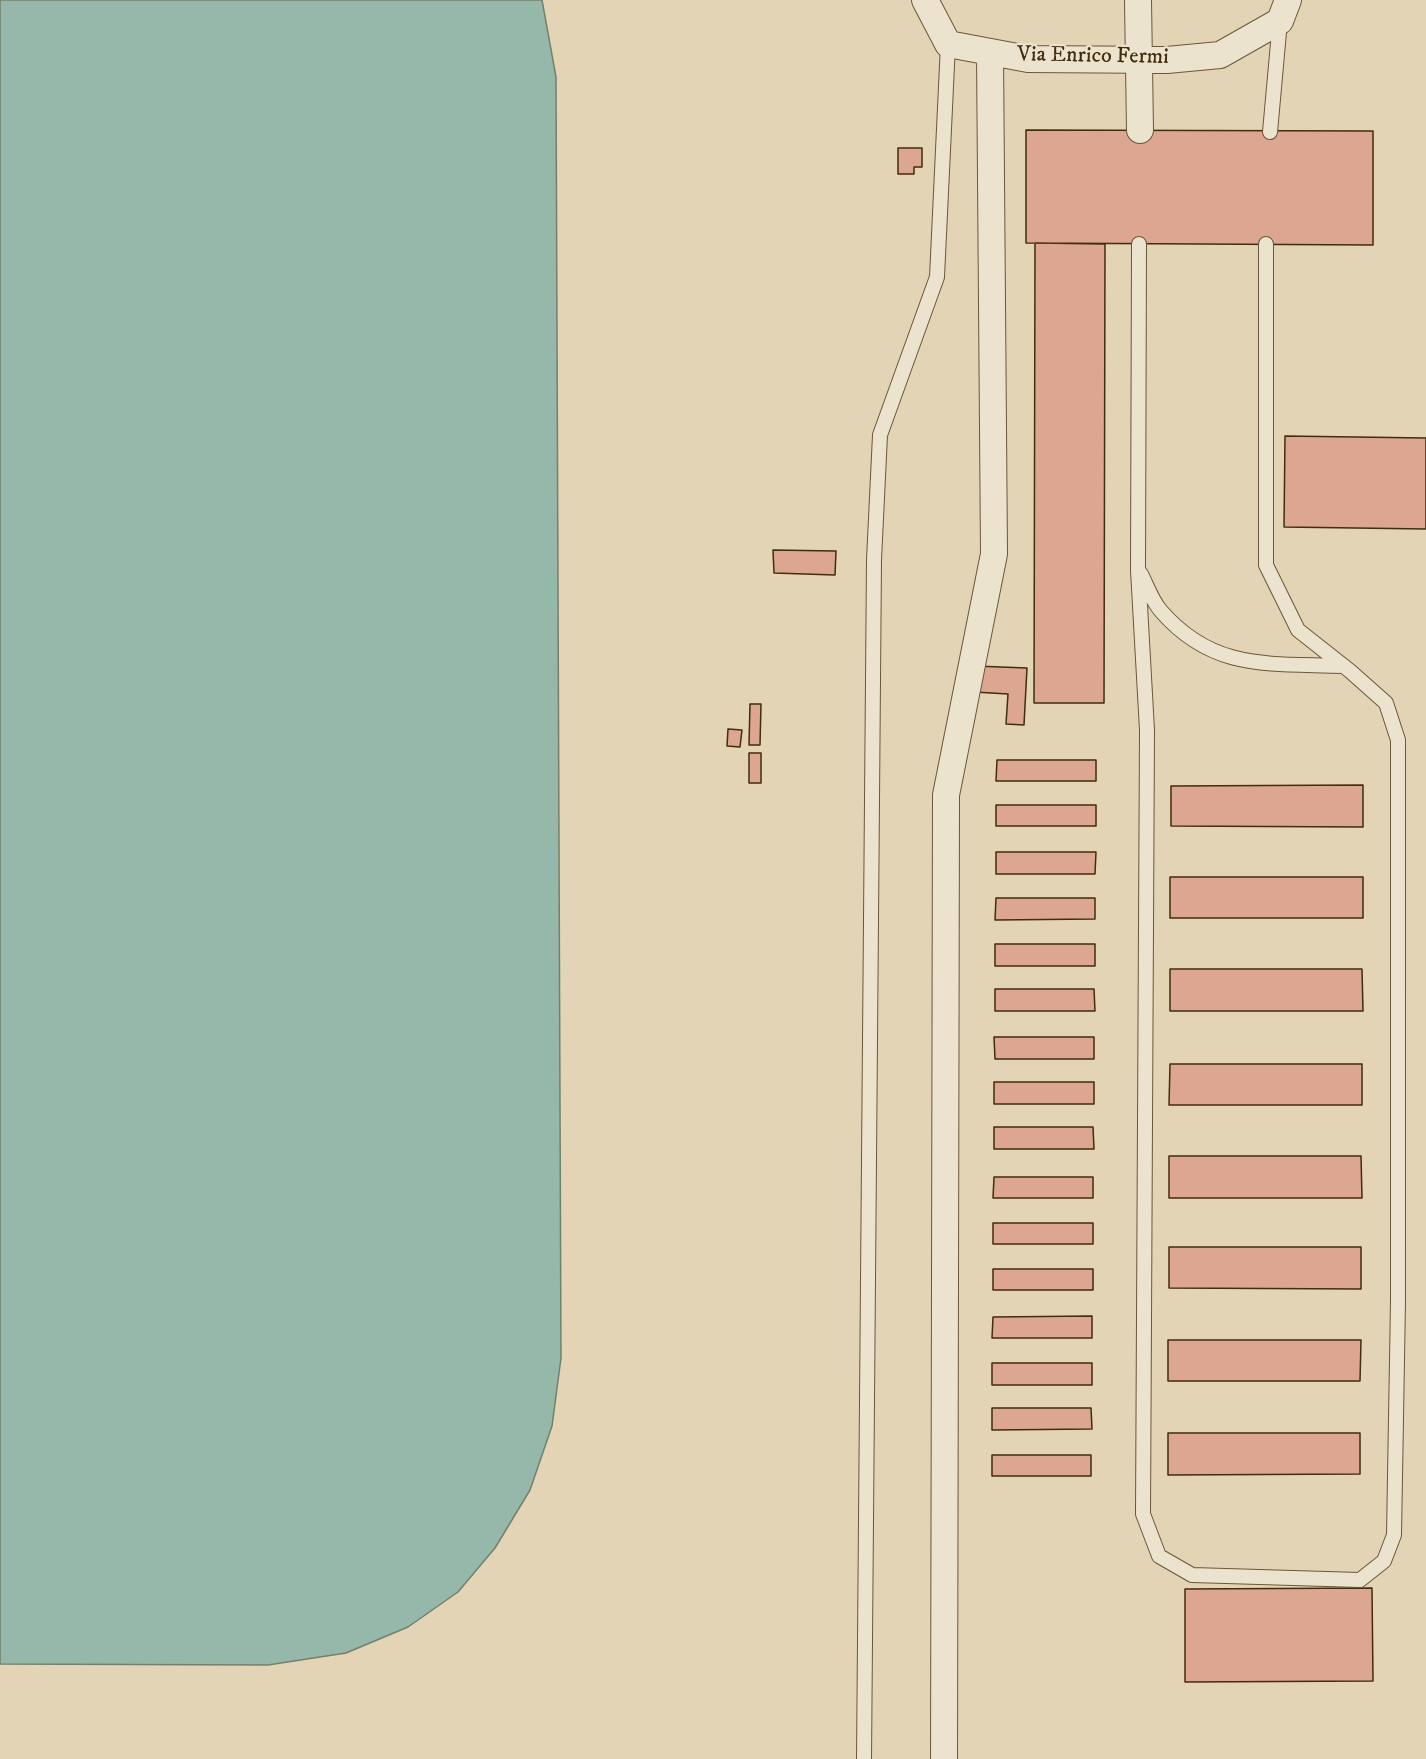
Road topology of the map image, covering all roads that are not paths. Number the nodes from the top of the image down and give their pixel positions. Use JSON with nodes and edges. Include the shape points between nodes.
{"nodes":[{"id":1,"x":925,"y":0,"type":"edge"},
{"id":2,"x":1138,"y":0,"type":"edge"},
{"id":3,"x":1284,"y":10,"type":"edge"},
{"id":4,"x":948,"y":44,"type":"junction"},
{"id":5,"x":990,"y":52,"type":"junction"},
{"id":6,"x":1141,"y":59,"type":"junction"},
{"id":7,"x":1140,"y":130,"type":"dead end"},
{"id":8,"x":1270,"y":132,"type":"dead end"},
{"id":9,"x":1140,"y":244,"type":"dead end"},
{"id":10,"x":1266,"y":244,"type":"dead end"},
{"id":11,"x":1138,"y":570,"type":"junction"},
{"id":12,"x":1344,"y":666,"type":"junction"},
{"id":13,"x":864,"y":1759,"type":"edge"},
{"id":14,"x":944,"y":1759,"type":"edge"}],
"edges":[{"from":1,"to":4,"type":"street"},
{"from":2,"to":6,"type":"street"},
{"from":3,"to":6,"type":"street","name":"Via Enrico Fermi","via":[[1221,55]]},
{"from":3,"to":8,"type":"lane"},
{"from":4,"to":5,"type":"street","name":"Via Enrico Fermi"},
{"from":4,"to":13,"type":"lane","via":[[937,277],[880,435],[874,560]]},
{"from":5,"to":6,"type":"street","name":"Via Enrico Fermi","via":[[1028,59]]},
{"from":5,"to":14,"type":"street","via":[[994,554],[946,795]]},
{"from":6,"to":7,"type":"street"},
{"from":9,"to":11,"type":"lane"},
{"from":10,"to":12,"type":"lane","via":[[1266,565],[1298,630]]},
{"from":11,"to":12,"type":"lane","via":[[1160,610],[1200,646],[1244,662]]},
{"from":11,"to":12,"type":"lane","via":[[1147,730],[1143,1514],[1159,1556],[1192,1575],[1360,1580],[1384,1561],[1394,1535],[1398,740],[1386,704]]}]}
